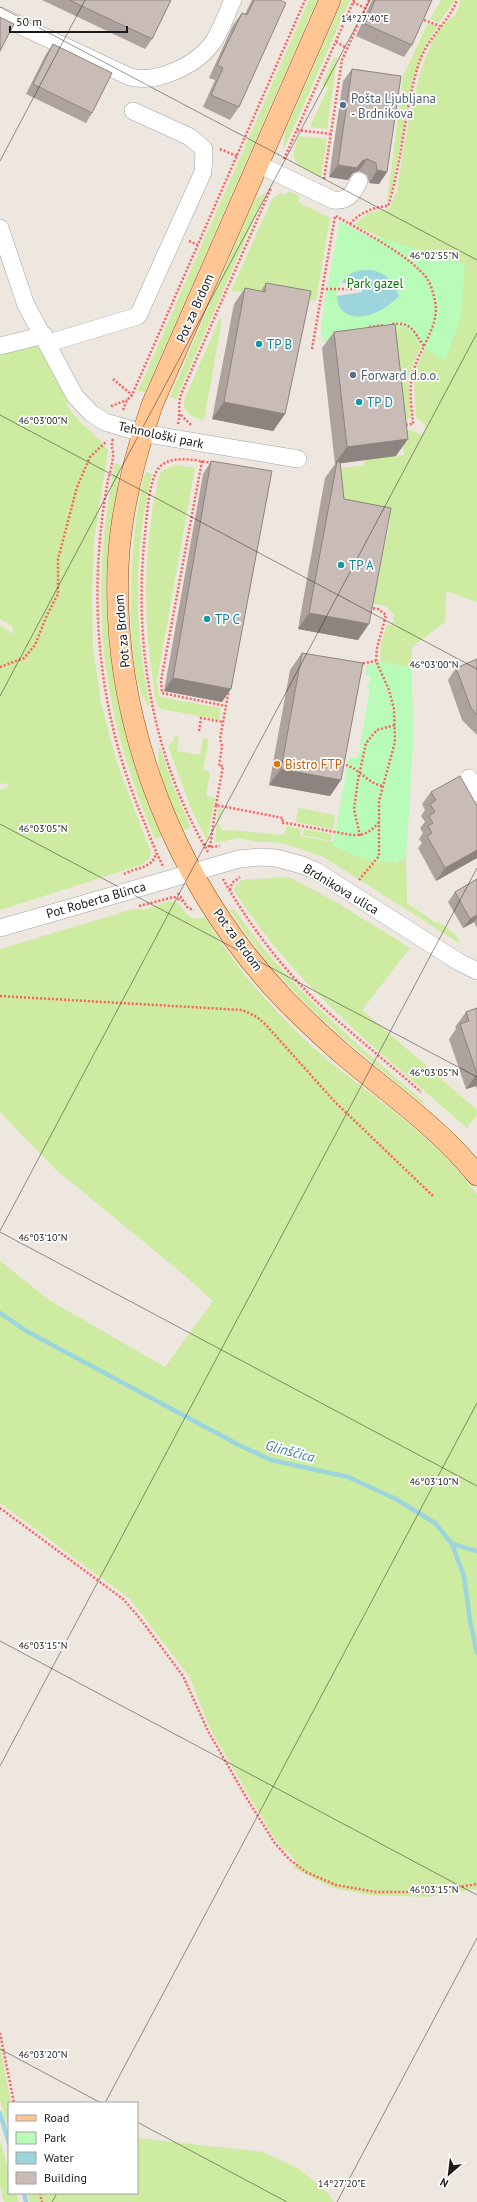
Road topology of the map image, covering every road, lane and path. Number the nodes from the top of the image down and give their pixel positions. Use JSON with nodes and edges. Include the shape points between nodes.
{"nodes":[{"id":1,"x":233,"y":0,"type":"edge"},
{"id":2,"x":305,"y":0,"type":"edge"},
{"id":3,"x":330,"y":0,"type":"edge"},
{"id":4,"x":369,"y":0,"type":"edge"},
{"id":5,"x":457,"y":0,"type":"edge"},
{"id":6,"x":353,"y":1,"type":"edge"},
{"id":7,"x":365,"y":8,"type":"junction"},
{"id":8,"x":0,"y":16,"type":"edge"},
{"id":9,"x":424,"y":20,"type":"edge"},
{"id":10,"x":440,"y":26,"type":"junction"},
{"id":11,"x":336,"y":42,"type":"junction"},
{"id":12,"x":347,"y":48,"type":"junction"},
{"id":13,"x":133,"y":111,"type":"dead end"},
{"id":14,"x":297,"y":130,"type":"junction"},
{"id":15,"x":331,"y":134,"type":"junction"},
{"id":16,"x":224,"y":150,"type":"dead end"},
{"id":17,"x":237,"y":156,"type":"junction"},
{"id":18,"x":285,"y":156,"type":"dead end"},
{"id":19,"x":258,"y":164,"type":"junction"},
{"id":20,"x":359,"y":181,"type":"edge"},
{"id":21,"x":269,"y":193,"type":"dead end"},
{"id":22,"x":334,"y":208,"type":"junction"},
{"id":23,"x":350,"y":224,"type":"junction"},
{"id":24,"x":0,"y":228,"type":"edge"},
{"id":25,"x":322,"y":289,"type":"junction"},
{"id":26,"x":359,"y":289,"type":"dead end"},
{"id":27,"x":369,"y":327,"type":"edge"},
{"id":28,"x":46,"y":339,"type":"junction"},
{"id":29,"x":0,"y":346,"type":"edge"},
{"id":30,"x":424,"y":346,"type":"junction"},
{"id":31,"x":312,"y":349,"type":"dead end"},
{"id":32,"x":113,"y":379,"type":"dead end"},
{"id":33,"x":132,"y":395,"type":"junction"},
{"id":34,"x":173,"y":410,"type":"dead end"},
{"id":35,"x":178,"y":411,"type":"junction"},
{"id":36,"x":122,"y":414,"type":"dead end"},
{"id":37,"x":178,"y":425,"type":"dead end"},
{"id":38,"x":400,"y":425,"type":"edge"},
{"id":39,"x":142,"y":433,"type":"junction"},
{"id":40,"x":107,"y":441,"type":"dead end"},
{"id":41,"x":170,"y":454,"type":"dead end"},
{"id":42,"x":298,"y":459,"type":"dead end"},
{"id":43,"x":202,"y":461,"type":"dead end"},
{"id":44,"x":156,"y":465,"type":"dead end"},
{"id":45,"x":160,"y":466,"type":"junction"},
{"id":46,"x":364,"y":607,"type":"edge"},
{"id":47,"x":376,"y":661,"type":"junction"},
{"id":48,"x":0,"y":667,"type":"edge"},
{"id":49,"x":358,"y":667,"type":"edge"},
{"id":50,"x":230,"y":685,"type":"edge"},
{"id":51,"x":226,"y":706,"type":"junction"},
{"id":52,"x":223,"y":722,"type":"junction"},
{"id":53,"x":395,"y":725,"type":"junction"},
{"id":54,"x":199,"y":731,"type":"dead end"},
{"id":55,"x":338,"y":763,"type":"edge"},
{"id":56,"x":360,"y":770,"type":"junction"},
{"id":57,"x":469,"y":778,"type":"dead end"},
{"id":58,"x":382,"y":786,"type":"junction"},
{"id":59,"x":477,"y":793,"type":"edge"},
{"id":60,"x":216,"y":805,"type":"junction"},
{"id":61,"x":379,"y":822,"type":"junction"},
{"id":62,"x":360,"y":836,"type":"junction"},
{"id":63,"x":210,"y":847,"type":"dead end"},
{"id":64,"x":208,"y":854,"type":"dead end"},
{"id":65,"x":192,"y":873,"type":"junction"},
{"id":66,"x":225,"y":883,"type":"dead end"},
{"id":67,"x":177,"y":892,"type":"dead end"},
{"id":68,"x":351,"y":893,"type":"junction"},
{"id":69,"x":182,"y":901,"type":"dead end"},
{"id":70,"x":0,"y":928,"type":"edge"},
{"id":71,"x":477,"y":971,"type":"edge"},
{"id":72,"x":0,"y":996,"type":"edge"},
{"id":73,"x":424,"y":1096,"type":"dead end"},
{"id":74,"x":477,"y":1174,"type":"edge"},
{"id":75,"x":433,"y":1196,"type":"dead end"},
{"id":76,"x":0,"y":1508,"type":"edge"},
{"id":77,"x":477,"y":1884,"type":"edge"},
{"id":78,"x":0,"y":2033,"type":"edge"},
{"id":79,"x":14,"y":2102,"type":"edge"}],
"edges":[{"from":1,"to":8,"type":"street","via":[[214,40],[195,58],[179,69],[158,77],[140,79],[130,77]]},
{"from":2,"to":17,"type":"path","name":"Pot za Brdom"},
{"from":3,"to":19,"type":"main road","name":"Pot za Brdom"},
{"from":4,"to":7,"type":"path"},
{"from":5,"to":10,"type":"path"},
{"from":6,"to":7,"type":"path"},
{"from":6,"to":11,"type":"path"},
{"from":7,"to":12,"type":"path"},
{"from":9,"to":10,"type":"path"},
{"from":10,"to":23,"type":"path","via":[[420,61],[388,206],[365,212]]},
{"from":11,"to":12,"type":"path"},
{"from":11,"to":14,"type":"path"},
{"from":12,"to":15,"type":"path","via":[[342,60]]},
{"from":13,"to":28,"type":"street","via":[[190,137],[204,149],[203,172],[138,316]]},
{"from":14,"to":15,"type":"path"},
{"from":14,"to":18,"type":"path"},
{"from":15,"to":22,"type":"path","via":[[324,181],[331,184]]},
{"from":16,"to":17,"type":"path"},
{"from":17,"to":33,"type":"path","name":"Pot za Brdom"},
{"from":19,"to":22,"type":"street"},
{"from":19,"to":39,"type":"main road","name":"Pot za Brdom"},
{"from":20,"to":22,"type":"street","via":[[353,193]]},
{"from":21,"to":35,"type":"path","name":"Pot za Brdom","via":[[182,392]]},
{"from":22,"to":23,"type":"path"},
{"from":22,"to":25,"type":"path"},
{"from":23,"to":30,"type":"path","via":[[393,250],[413,265],[428,281],[436,310]]},
{"from":24,"to":28,"type":"street","name":"Tehnološki park","via":[[26,305]]},
{"from":25,"to":26,"type":"path"},
{"from":25,"to":31,"type":"path"},
{"from":27,"to":30,"type":"path","via":[[403,323],[410,325]]},
{"from":28,"to":29,"type":"street"},
{"from":28,"to":39,"type":"street","name":"Tehnološki park","via":[[72,391],[86,408],[105,422]]},
{"from":30,"to":38,"type":"path","via":[[411,382],[413,424]]},
{"from":32,"to":33,"type":"path"},
{"from":33,"to":36,"type":"path","name":"Pot za Brdom","via":[[127,400]]},
{"from":34,"to":35,"type":"path"},
{"from":35,"to":37,"type":"path","name":"Pot za Brdom","via":[[181,415]]},
{"from":39,"to":42,"type":"street","name":"Tehnološki park"},
{"from":39,"to":65,"type":"main road","name":"Pot za Brdom","via":[[126,495],[118,568],[121,650],[129,701],[151,780]]},
{"from":40,"to":48,"type":"path","via":[[90,457],[77,487],[58,559],[58,594],[35,645],[24,658]]},
{"from":41,"to":45,"type":"path","via":[[168,462]]},
{"from":43,"to":51,"type":"path","via":[[161,682],[162,693]]},
{"from":44,"to":45,"type":"path"},
{"from":45,"to":64,"type":"path","name":"Pot za Brdom","via":[[151,493],[143,549],[141,603],[145,660],[151,700],[167,758],[186,809]]},
{"from":46,"to":47,"type":"path","via":[[378,609],[386,615]]},
{"from":47,"to":49,"type":"path","via":[[359,663]]},
{"from":47,"to":53,"type":"path","via":[[389,690]]},
{"from":50,"to":51,"type":"path"},
{"from":51,"to":52,"type":"path"},
{"from":52,"to":54,"type":"path","via":[[202,718]]},
{"from":52,"to":60,"type":"path","via":[[219,766],[223,766]]},
{"from":53,"to":56,"type":"path","via":[[383,727],[366,742]]},
{"from":53,"to":58,"type":"path","via":[[395,742]]},
{"from":55,"to":56,"type":"path"},
{"from":56,"to":58,"type":"path","via":[[366,779]]},
{"from":56,"to":62,"type":"path","via":[[354,810]]},
{"from":57,"to":59,"type":"street"},
{"from":58,"to":61,"type":"path"},
{"from":60,"to":62,"type":"path","via":[[283,818],[282,822],[286,823]]},
{"from":60,"to":63,"type":"path"},
{"from":61,"to":62,"type":"path","via":[[369,832]]},
{"from":61,"to":68,"type":"path","via":[[379,856]]},
{"from":65,"to":68,"type":"street","name":"Brdnikova ulica","via":[[244,858],[276,858],[309,868]]},
{"from":65,"to":70,"type":"street","name":"Pot Roberta Blinca"},
{"from":65,"to":74,"type":"main road","name":"Pot za Brdom","via":[[243,950],[285,999],[345,1056],[434,1130]]},
{"from":66,"to":73,"type":"path","name":"Pot za Brdom","via":[[261,938],[305,990],[340,1024]]},
{"from":67,"to":69,"type":"path"},
{"from":68,"to":71,"type":"street","name":"Brdnikova ulica"},
{"from":72,"to":75,"type":"path","via":[[242,1010],[266,1025],[335,1102]]},
{"from":76,"to":77,"type":"path","via":[[123,1599],[138,1616],[183,1676],[208,1731],[246,1797],[274,1842],[289,1859],[306,1872],[336,1885],[376,1892],[429,1892]]},
{"from":78,"to":79,"type":"path"}]}
